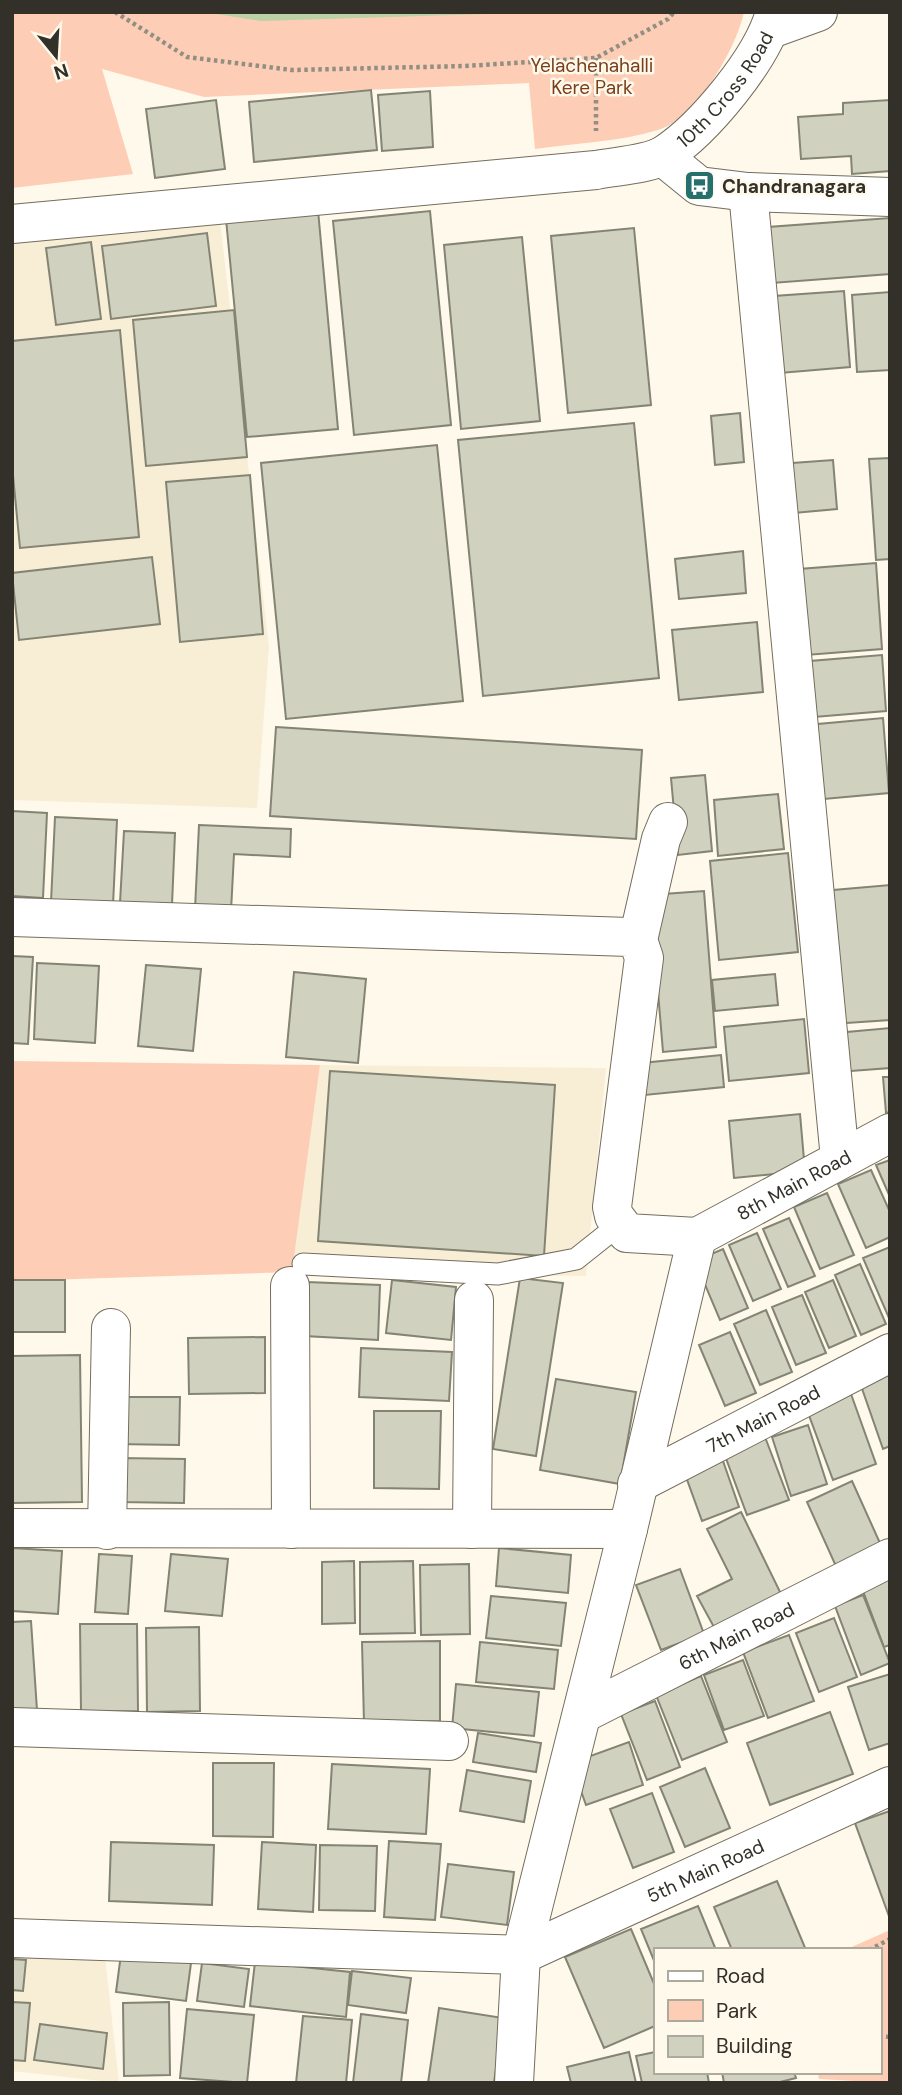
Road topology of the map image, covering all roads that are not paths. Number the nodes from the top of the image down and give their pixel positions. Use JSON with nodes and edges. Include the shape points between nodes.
{"nodes":[{"id":1,"x":818,"y":12,"type":"edge"},
{"id":2,"x":773,"y":21,"type":"edge"},
{"id":3,"x":662,"y":156,"type":"junction"},
{"id":4,"x":748,"y":192,"type":"junction"},
{"id":5,"x":890,"y":197,"type":"edge"},
{"id":6,"x":12,"y":224,"type":"edge"},
{"id":7,"x":668,"y":822,"type":"dead end"},
{"id":8,"x":12,"y":918,"type":"edge"},
{"id":9,"x":638,"y":940,"type":"junction"},
{"id":10,"x":890,"y":1133,"type":"edge"},
{"id":11,"x":840,"y":1160,"type":"junction"},
{"id":12,"x":620,"y":1224,"type":"junction"},
{"id":13,"x":697,"y":1237,"type":"junction"},
{"id":14,"x":297,"y":1275,"type":"joint"},
{"id":15,"x":474,"y":1300,"type":"dead end"},
{"id":16,"x":111,"y":1328,"type":"dead end"},
{"id":17,"x":890,"y":1353,"type":"edge"},
{"id":18,"x":637,"y":1484,"type":"junction"},
{"id":19,"x":12,"y":1528,"type":"edge"},
{"id":20,"x":291,"y":1529,"type":"junction"},
{"id":21,"x":628,"y":1529,"type":"junction"},
{"id":22,"x":107,"y":1530,"type":"junction"},
{"id":23,"x":472,"y":1530,"type":"junction"},
{"id":24,"x":890,"y":1558,"type":"edge"},
{"id":25,"x":582,"y":1714,"type":"junction"},
{"id":26,"x":12,"y":1727,"type":"edge"},
{"id":27,"x":449,"y":1741,"type":"dead end"},
{"id":28,"x":890,"y":1786,"type":"edge"},
{"id":29,"x":12,"y":1938,"type":"edge"},
{"id":30,"x":521,"y":1955,"type":"junction"},
{"id":31,"x":514,"y":2083,"type":"edge"}],
"edges":[{"from":1,"to":2,"type":"street"},
{"from":2,"to":3,"type":"street","name":"10th Cross Road","via":[[714,108]]},
{"from":3,"to":4,"type":"street","via":[[699,186]]},
{"from":3,"to":6,"type":"street","via":[[596,170]]},
{"from":4,"to":5,"type":"street"},
{"from":4,"to":11,"type":"street"},
{"from":7,"to":9,"type":"street"},
{"from":8,"to":9,"type":"street"},
{"from":9,"to":12,"type":"street","via":[[644,958],[612,1207]]},
{"from":10,"to":11,"type":"street","name":"8th Main Road"},
{"from":11,"to":13,"type":"street","name":"8th Main Road"},
{"from":12,"to":13,"type":"street","via":[[627,1233]]},
{"from":12,"to":14,"type":"lane","via":[[576,1259],[498,1274]]},
{"from":13,"to":18,"type":"street"},
{"from":14,"to":20,"type":"street"},
{"from":15,"to":23,"type":"street"},
{"from":16,"to":22,"type":"street"},
{"from":17,"to":18,"type":"street","name":"7th Main Road"},
{"from":18,"to":21,"type":"street"},
{"from":19,"to":22,"type":"street"},
{"from":20,"to":22,"type":"street"},
{"from":20,"to":23,"type":"street"},
{"from":21,"to":23,"type":"street"},
{"from":21,"to":25,"type":"street"},
{"from":24,"to":25,"type":"street","name":"6th Main Road"},
{"from":25,"to":30,"type":"street"},
{"from":26,"to":27,"type":"street"},
{"from":28,"to":30,"type":"street","name":"5th Main Road"},
{"from":29,"to":30,"type":"street"},
{"from":30,"to":31,"type":"street"}]}
